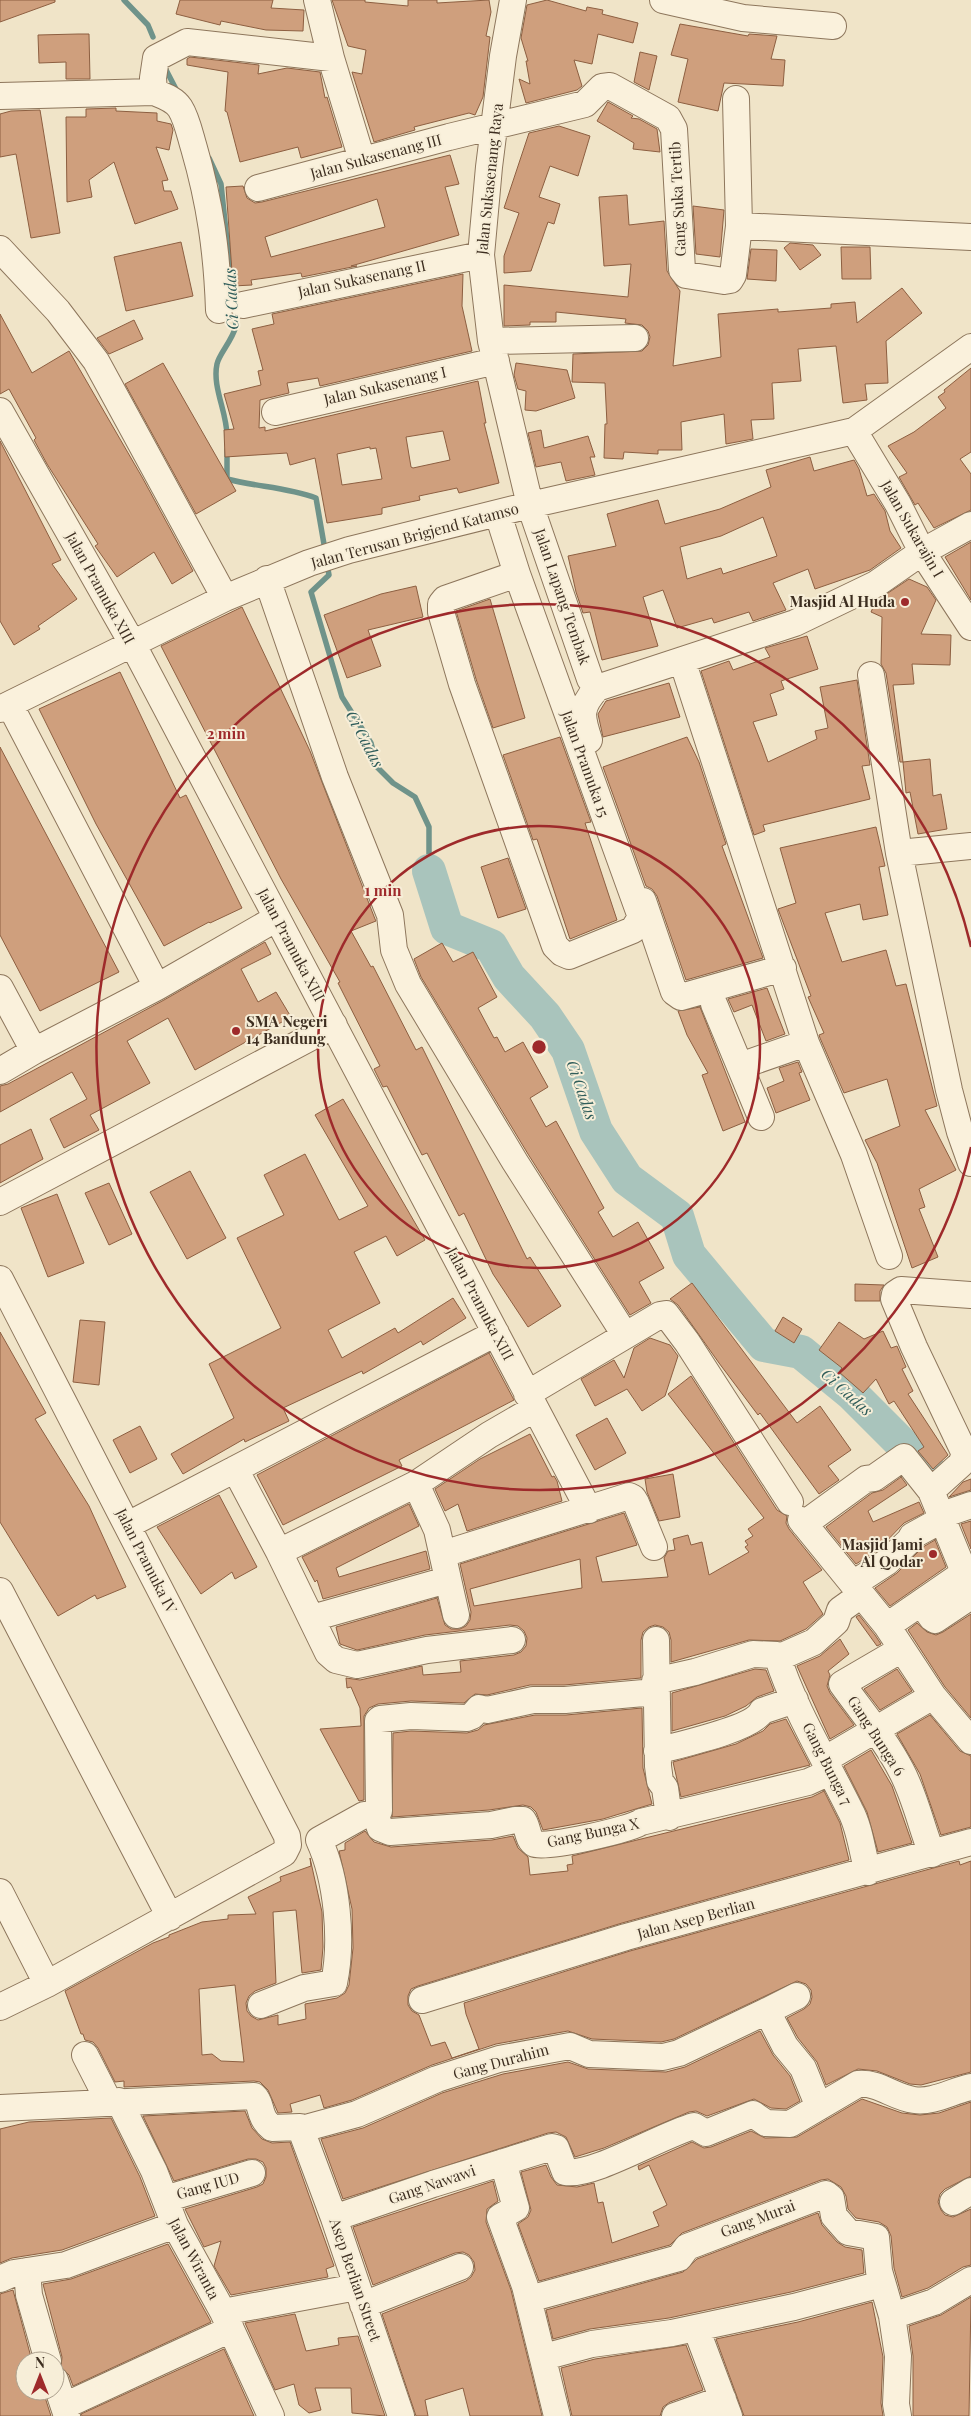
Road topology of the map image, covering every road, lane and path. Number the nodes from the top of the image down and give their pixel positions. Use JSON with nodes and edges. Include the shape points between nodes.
{"nodes":[{"id":1,"x":317,"y":0,"type":"edge"},
{"id":2,"x":513,"y":0,"type":"edge"},
{"id":3,"x":663,"y":0,"type":"edge"},
{"id":4,"x":833,"y":26,"type":"dead end"},
{"id":5,"x":332,"y":58,"type":"junction"},
{"id":6,"x":154,"y":92,"type":"junction"},
{"id":7,"x":0,"y":96,"type":"edge"},
{"id":8,"x":736,"y":99,"type":"dead end"},
{"id":9,"x":495,"y":126,"type":"junction"},
{"id":10,"x":362,"y":160,"type":"junction"},
{"id":11,"x":258,"y":188,"type":"dead end"},
{"id":12,"x":739,"y":226,"type":"junction"},
{"id":13,"x":971,"y":237,"type":"edge"},
{"id":14,"x":0,"y":249,"type":"edge"},
{"id":15,"x":481,"y":255,"type":"junction"},
{"id":16,"x":635,"y":338,"type":"dead end"},
{"id":17,"x":971,"y":347,"type":"edge"},
{"id":18,"x":493,"y":351,"type":"junction"},
{"id":19,"x":0,"y":411,"type":"edge"},
{"id":20,"x":275,"y":412,"type":"dead end"},
{"id":21,"x":854,"y":431,"type":"junction"},
{"id":22,"x":530,"y":505,"type":"junction"},
{"id":23,"x":498,"y":514,"type":"junction"},
{"id":24,"x":971,"y":525,"type":"edge"},
{"id":25,"x":922,"y":552,"type":"junction"},
{"id":26,"x":517,"y":574,"type":"junction"},
{"id":27,"x":267,"y":579,"type":"junction"},
{"id":28,"x":225,"y":598,"type":"junction"},
{"id":29,"x":971,"y":627,"type":"edge"},
{"id":30,"x":132,"y":643,"type":"junction"},
{"id":31,"x":682,"y":660,"type":"junction"},
{"id":32,"x":871,"y":675,"type":"dead end"},
{"id":33,"x":597,"y":688,"type":"junction"},
{"id":34,"x":6,"y":702,"type":"edge"},
{"id":35,"x":971,"y":846,"type":"edge"},
{"id":36,"x":899,"y":853,"type":"junction"},
{"id":37,"x":277,"y":918,"type":"junction"},
{"id":38,"x":783,"y":968,"type":"junction"},
{"id":39,"x":157,"y":987,"type":"junction"},
{"id":40,"x":0,"y":988,"type":"edge"},
{"id":41,"x":714,"y":1004,"type":"dead end"},
{"id":42,"x":334,"y":1025,"type":"junction"},
{"id":43,"x":806,"y":1043,"type":"junction"},
{"id":44,"x":34,"y":1051,"type":"junction"},
{"id":45,"x":740,"y":1066,"type":"junction"},
{"id":46,"x":0,"y":1071,"type":"edge"},
{"id":47,"x":761,"y":1117,"type":"dead end"},
{"id":48,"x":971,"y":1163,"type":"edge"},
{"id":49,"x":0,"y":1202,"type":"edge"},
{"id":50,"x":889,"y":1256,"type":"dead end"},
{"id":51,"x":0,"y":1279,"type":"edge"},
{"id":52,"x":971,"y":1295,"type":"edge"},
{"id":53,"x":496,"y":1333,"type":"junction"},
{"id":54,"x":626,"y":1336,"type":"junction"},
{"id":55,"x":531,"y":1401,"type":"junction"},
{"id":56,"x":235,"y":1470,"type":"junction"},
{"id":57,"x":416,"y":1484,"type":"junction"},
{"id":58,"x":938,"y":1485,"type":"junction"},
{"id":59,"x":971,"y":1505,"type":"edge"},
{"id":60,"x":589,"y":1510,"type":"junction"},
{"id":61,"x":799,"y":1515,"type":"junction"},
{"id":62,"x":942,"y":1517,"type":"junction"},
{"id":63,"x":128,"y":1525,"type":"junction"},
{"id":64,"x":654,"y":1546,"type":"dead end"},
{"id":65,"x":279,"y":1552,"type":"junction"},
{"id":66,"x":443,"y":1554,"type":"junction"},
{"id":67,"x":447,"y":1580,"type":"junction"},
{"id":68,"x":969,"y":1582,"type":"edge"},
{"id":69,"x":857,"y":1590,"type":"junction"},
{"id":70,"x":0,"y":1591,"type":"edge"},
{"id":71,"x":456,"y":1615,"type":"dead end"},
{"id":72,"x":312,"y":1618,"type":"junction"},
{"id":73,"x":887,"y":1626,"type":"junction"},
{"id":74,"x":512,"y":1640,"type":"dead end"},
{"id":75,"x":656,"y":1640,"type":"dead end"},
{"id":76,"x":902,"y":1649,"type":"junction"},
{"id":77,"x":778,"y":1659,"type":"junction"},
{"id":78,"x":655,"y":1687,"type":"junction"},
{"id":79,"x":933,"y":1696,"type":"junction"},
{"id":80,"x":795,"y":1700,"type":"junction"},
{"id":81,"x":876,"y":1729,"type":"junction"},
{"id":82,"x":971,"y":1741,"type":"edge"},
{"id":83,"x":657,"y":1751,"type":"junction"},
{"id":84,"x":827,"y":1766,"type":"junction"},
{"id":85,"x":376,"y":1816,"type":"junction"},
{"id":86,"x":669,"y":1817,"type":"junction"},
{"id":87,"x":971,"y":1842,"type":"edge"},
{"id":88,"x":932,"y":1854,"type":"junction"},
{"id":89,"x":868,"y":1872,"type":"junction"},
{"id":90,"x":0,"y":1892,"type":"edge"},
{"id":91,"x":170,"y":1917,"type":"junction"},
{"id":92,"x":47,"y":1984,"type":"junction"},
{"id":93,"x":797,"y":1996,"type":"dead end"},
{"id":94,"x":422,"y":2000,"type":"dead end"},
{"id":95,"x":262,"y":2005,"type":"dead end"},
{"id":96,"x":0,"y":2007,"type":"edge"},
{"id":97,"x":767,"y":2012,"type":"junction"},
{"id":98,"x":85,"y":2056,"type":"dead end"},
{"id":99,"x":971,"y":2087,"type":"edge"},
{"id":100,"x":114,"y":2102,"type":"junction"},
{"id":101,"x":819,"y":2107,"type":"junction"},
{"id":102,"x":0,"y":2108,"type":"edge"},
{"id":103,"x":305,"y":2137,"type":"junction"},
{"id":104,"x":503,"y":2162,"type":"junction"},
{"id":105,"x":252,"y":2173,"type":"dead end"},
{"id":106,"x":164,"y":2199,"type":"junction"},
{"id":107,"x":334,"y":2218,"type":"junction"},
{"id":108,"x":175,"y":2225,"type":"junction"},
{"id":109,"x":460,"y":2268,"type":"dead end"},
{"id":110,"x":27,"y":2271,"type":"junction"},
{"id":111,"x":0,"y":2279,"type":"edge"},
{"id":112,"x":971,"y":2280,"type":"edge"},
{"id":113,"x":878,"y":2285,"type":"dead end"},
{"id":114,"x":360,"y":2296,"type":"junction"},
{"id":115,"x":529,"y":2299,"type":"junction"},
{"id":116,"x":227,"y":2321,"type":"junction"},
{"id":117,"x":893,"y":2325,"type":"junction"},
{"id":118,"x":696,"y":2328,"type":"junction"},
{"id":119,"x":45,"y":2351,"type":"edge"},
{"id":120,"x":544,"y":2357,"type":"junction"},
{"id":121,"x":726,"y":2407,"type":"edge"},
{"id":122,"x":66,"y":2411,"type":"edge"},
{"id":123,"x":271,"y":2416,"type":"edge"},
{"id":124,"x":401,"y":2416,"type":"edge"},
{"id":125,"x":557,"y":2416,"type":"edge"},
{"id":126,"x":675,"y":2416,"type":"edge"},
{"id":127,"x":898,"y":2416,"type":"edge"}],
"edges":[{"from":1,"to":5,"type":"street"},
{"from":2,"to":9,"type":"street","name":"Jalan Sukasenang Raya"},
{"from":3,"to":4,"type":"street","via":[[743,18]]},
{"from":5,"to":6,"type":"street","via":[[186,42],[156,58]]},
{"from":5,"to":10,"type":"street"},
{"from":6,"to":7,"type":"street"},
{"from":6,"to":15,"type":"street","name":"Jalan Sukasenang II","via":[[176,103],[188,126],[208,197],[216,257],[231,307]]},
{"from":8,"to":12,"type":"street","name":"Gang Suka Tertib"},
{"from":9,"to":10,"type":"street","name":"Jalan Sukasenang III"},
{"from":9,"to":12,"type":"street","name":"Gang Suka Tertib","via":[[585,104],[602,87],[610,86],[668,118],[674,129],[683,273],[730,280]]},
{"from":9,"to":15,"type":"street","name":"Jalan Sukasenang Raya"},
{"from":10,"to":11,"type":"street","name":"Jalan Sukasenang III"},
{"from":12,"to":13,"type":"street"},
{"from":14,"to":28,"type":"street","via":[[58,312],[96,361]]},
{"from":15,"to":18,"type":"street","name":"Jalan Sukasenang Raya"},
{"from":16,"to":18,"type":"street","name":"Jalan Sukasenang I"},
{"from":17,"to":21,"type":"street"},
{"from":18,"to":20,"type":"street","name":"Jalan Sukasenang I"},
{"from":18,"to":22,"type":"street","name":"Jalan Sukasenang Raya"},
{"from":19,"to":30,"type":"street","name":"Jalan Pramuka XIII"},
{"from":21,"to":22,"type":"street","name":"Jalan Terusan Brigjend Katamso"},
{"from":21,"to":25,"type":"street","name":"Jalan Sukarajin I","via":[[898,504]]},
{"from":22,"to":23,"type":"street","name":"Jalan Terusan Brigjend Katamso"},
{"from":22,"to":33,"type":"street","name":"Jalan Lapang Tembak","via":[[590,679]]},
{"from":23,"to":26,"type":"street","name":"Jalan Pramuka 15"},
{"from":23,"to":27,"type":"street","name":"Jalan Terusan Brigjend Katamso","via":[[342,553]]},
{"from":24,"to":25,"type":"street"},
{"from":25,"to":29,"type":"street","name":"Jalan Sukarajin I"},
{"from":25,"to":31,"type":"street","via":[[876,584],[796,623]]},
{"from":26,"to":26,"type":"street","name":"Jalan Pramuka 15","via":[[641,917],[632,930],[569,956],[555,946],[462,684],[441,604],[444,599]]},
{"from":27,"to":28,"type":"street","name":"Jalan Terusan Brigjend Katamso"},
{"from":27,"to":54,"type":"street","via":[[335,777],[390,915],[394,950],[408,984]]},
{"from":28,"to":30,"type":"street","name":"Jalan Terusan Brigjend Katamso"},
{"from":30,"to":34,"type":"street","name":"Jalan Terusan Brigjend Katamso"},
{"from":30,"to":37,"type":"street","name":"Jalan Pramuka XIII"},
{"from":31,"to":33,"type":"street"},
{"from":31,"to":38,"type":"street"},
{"from":32,"to":36,"type":"street"},
{"from":33,"to":38,"type":"street","via":[[585,701],[584,724],[674,992],[681,998]]},
{"from":34,"to":39,"type":"street"},
{"from":35,"to":36,"type":"street"},
{"from":36,"to":48,"type":"street","via":[[949,1090]]},
{"from":37,"to":39,"type":"street"},
{"from":37,"to":42,"type":"street","name":"Jalan Pramuka XIII"},
{"from":38,"to":43,"type":"street"},
{"from":39,"to":44,"type":"street"},
{"from":40,"to":44,"type":"street"},
{"from":41,"to":45,"type":"street"},
{"from":42,"to":49,"type":"street"},
{"from":42,"to":53,"type":"street","name":"Jalan Pramuka XIII"},
{"from":43,"to":45,"type":"street"},
{"from":43,"to":50,"type":"street","via":[[857,1163]]},
{"from":44,"to":46,"type":"street"},
{"from":45,"to":47,"type":"street"},
{"from":51,"to":63,"type":"street","name":"Jalan Pramuka IV"},
{"from":52,"to":58,"type":"street","via":[[901,1290],[894,1299],[965,1454],[961,1464]]},
{"from":53,"to":55,"type":"street","name":"Jalan Pramuka XIII"},
{"from":53,"to":56,"type":"street"},
{"from":54,"to":55,"type":"street"},
{"from":54,"to":61,"type":"street","via":[[660,1315],[669,1317]]},
{"from":55,"to":57,"type":"street","via":[[489,1435]]},
{"from":55,"to":60,"type":"street","name":"Jalan Pramuka XIII"},
{"from":56,"to":63,"type":"street"},
{"from":56,"to":65,"type":"street"},
{"from":57,"to":65,"type":"street"},
{"from":57,"to":66,"type":"street","via":[[437,1530]]},
{"from":58,"to":61,"type":"street","via":[[904,1457],[874,1478],[866,1479]]},
{"from":58,"to":62,"type":"street"},
{"from":59,"to":62,"type":"street"},
{"from":60,"to":64,"type":"street","via":[[628,1496],[634,1498]]},
{"from":60,"to":66,"type":"street"},
{"from":61,"to":69,"type":"street"},
{"from":62,"to":68,"type":"street"},
{"from":62,"to":69,"type":"street","via":[[912,1536]]},
{"from":63,"to":91,"type":"street","name":"Jalan Pramuka IV","via":[[287,1836],[288,1845],[284,1853]]},
{"from":65,"to":72,"type":"street"},
{"from":66,"to":67,"type":"street"},
{"from":67,"to":71,"type":"street"},
{"from":67,"to":72,"type":"street"},
{"from":68,"to":73,"type":"street","via":[[921,1603]]},
{"from":69,"to":73,"type":"street"},
{"from":69,"to":77,"type":"street","via":[[840,1610],[836,1622],[814,1642]]},
{"from":70,"to":91,"type":"street"},
{"from":72,"to":74,"type":"street","via":[[328,1653],[336,1660],[356,1665],[427,1650]]},
{"from":73,"to":76,"type":"street"},
{"from":75,"to":78,"type":"street"},
{"from":76,"to":79,"type":"street"},
{"from":76,"to":81,"type":"street","name":"Gang Bunga 6","via":[[842,1684]]},
{"from":77,"to":78,"type":"street","via":[[773,1654],[753,1654]]},
{"from":77,"to":80,"type":"street","name":"Gang Bunga 7"},
{"from":78,"to":83,"type":"street"},
{"from":78,"to":85,"type":"street","via":[[565,1700],[528,1701],[487,1710],[479,1708],[466,1718],[411,1716],[380,1719],[379,1811]]},
{"from":79,"to":81,"type":"street","name":"Gang Bunga X"},
{"from":79,"to":82,"type":"street"},
{"from":80,"to":83,"type":"street","via":[[762,1711],[759,1717],[733,1728]]},
{"from":80,"to":84,"type":"street","name":"Gang Bunga 7"},
{"from":81,"to":84,"type":"street","name":"Gang Bunga X"},
{"from":81,"to":88,"type":"street","name":"Gang Bunga 6","via":[[911,1791]]},
{"from":83,"to":86,"type":"street"},
{"from":84,"to":86,"type":"street","name":"Gang Bunga X","via":[[808,1782]]},
{"from":84,"to":89,"type":"street","name":"Gang Bunga 7","via":[[851,1811]]},
{"from":85,"to":86,"type":"street","name":"Gang Bunga X","via":[[380,1828],[390,1832],[523,1820],[532,1841],[538,1845],[564,1842]]},
{"from":85,"to":95,"type":"street","via":[[364,1815],[319,1840],[326,1852],[333,1892],[338,1956],[334,1983],[304,1988]]},
{"from":87,"to":88,"type":"street","name":"Jalan Asep Berlian"},
{"from":88,"to":89,"type":"street","name":"Jalan Asep Berlian"},
{"from":89,"to":94,"type":"street","name":"Jalan Asep Berlian","via":[[626,1937]]},
{"from":90,"to":92,"type":"street"},
{"from":91,"to":92,"type":"street"},
{"from":92,"to":96,"type":"street"},
{"from":93,"to":97,"type":"street","name":"Gang Durahim"},
{"from":97,"to":101,"type":"street","via":[[785,2046],[803,2068]]},
{"from":97,"to":103,"type":"street","name":"Gang Durahim","via":[[679,2053],[663,2057],[589,2054],[570,2046],[499,2059],[437,2079]]},
{"from":98,"to":100,"type":"street","name":"Jalan Wiranta"},
{"from":99,"to":101,"type":"street","via":[[928,2100],[916,2100],[869,2083],[858,2084]]},
{"from":100,"to":102,"type":"street"},
{"from":100,"to":103,"type":"street","name":"Gang Durahim","via":[[254,2096],[262,2120],[272,2128],[299,2126]]},
{"from":100,"to":106,"type":"street","name":"Jalan Wiranta","via":[[154,2171]]},
{"from":101,"to":104,"type":"street","name":"Gang Nawawi","via":[[790,2124],[766,2123],[753,2114],[706,2133],[697,2127],[684,2129],[573,2174],[562,2168],[556,2148]]},
{"from":103,"to":107,"type":"street","name":"Asep Berlian Street"},
{"from":104,"to":107,"type":"street","name":"Gang Nawawi"},
{"from":104,"to":115,"type":"street","via":[[516,2208],[500,2217]]},
{"from":105,"to":106,"type":"street","name":"Gang IUD"},
{"from":106,"to":108,"type":"street","name":"Jalan Wiranta"},
{"from":107,"to":114,"type":"street","name":"Asep Berlian Street"},
{"from":108,"to":110,"type":"street","via":[[66,2265]]},
{"from":108,"to":116,"type":"street","name":"Jalan Wiranta"},
{"from":109,"to":114,"type":"street"},
{"from":110,"to":111,"type":"street"},
{"from":110,"to":119,"type":"street","via":[[29,2295]]},
{"from":112,"to":117,"type":"street"},
{"from":113,"to":118,"type":"street"},
{"from":114,"to":116,"type":"street"},
{"from":114,"to":124,"type":"street","name":"Asep Berlian Street"},
{"from":115,"to":117,"type":"street","name":"Gang Murai","via":[[679,2258],[687,2247],[826,2194],[831,2198],[834,2216],[848,2232],[876,2238],[879,2271]]},
{"from":115,"to":120,"type":"street"},
{"from":116,"to":122,"type":"street"},
{"from":116,"to":123,"type":"street","name":"Jalan Wiranta"},
{"from":117,"to":127,"type":"street","via":[[898,2356]]},
{"from":118,"to":120,"type":"street","via":[[592,2344]]},
{"from":118,"to":121,"type":"street"},
{"from":120,"to":125,"type":"street"},
{"from":121,"to":126,"type":"street"}]}
